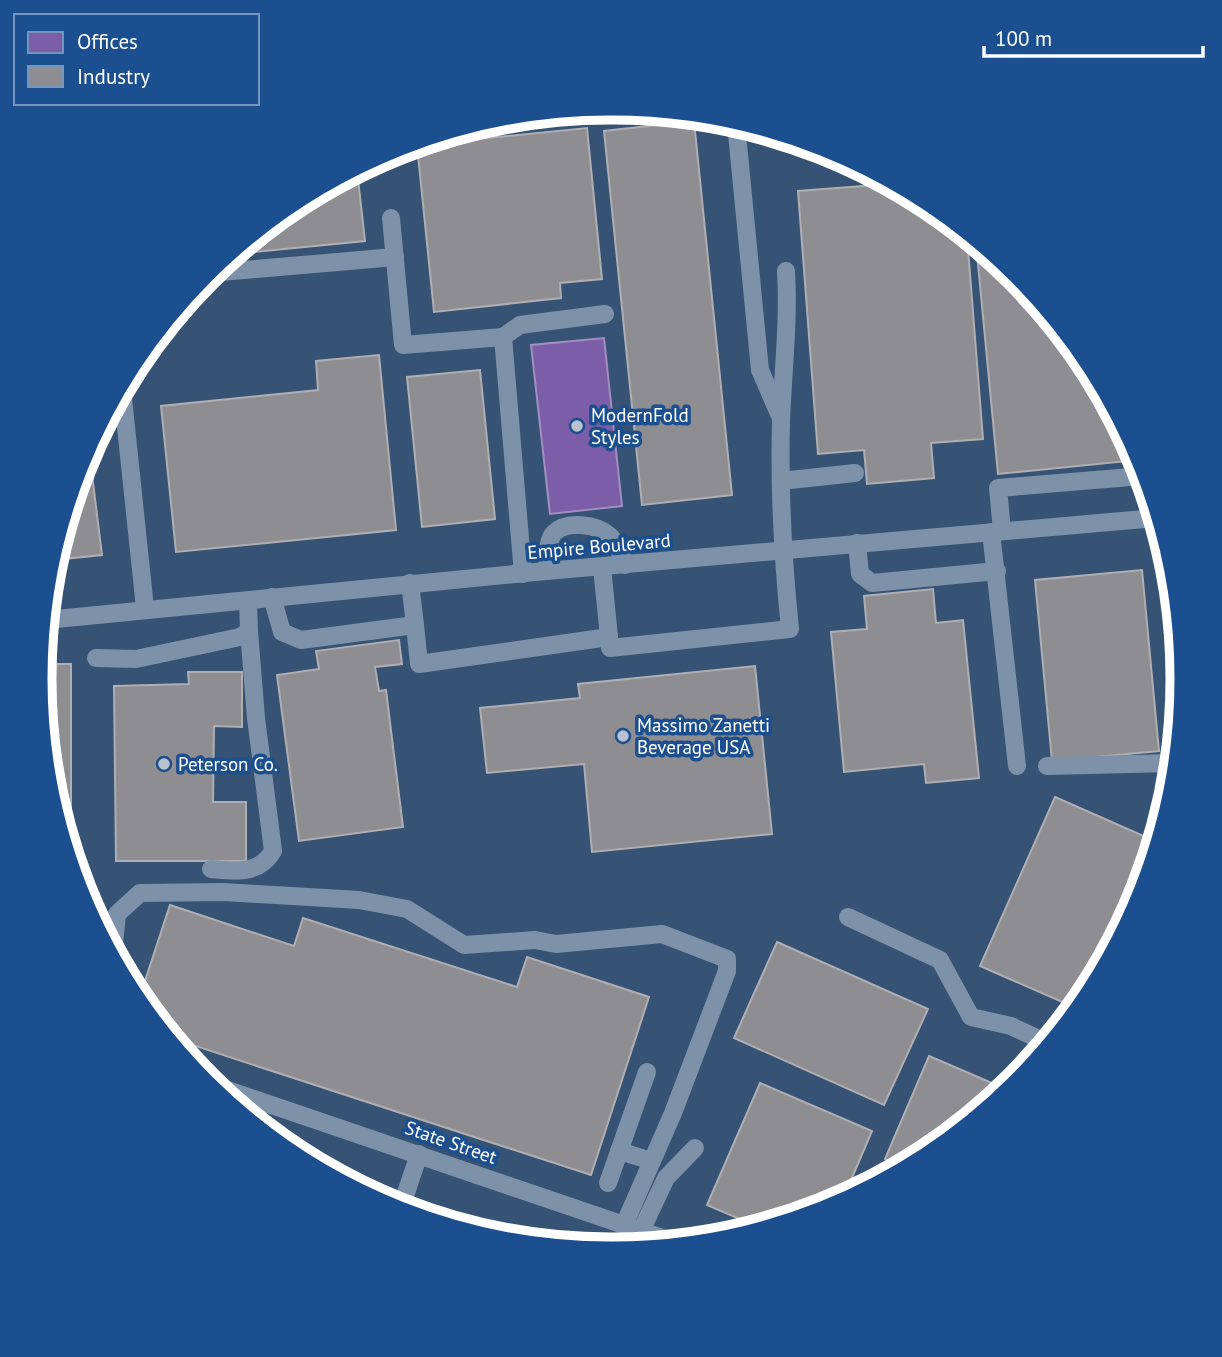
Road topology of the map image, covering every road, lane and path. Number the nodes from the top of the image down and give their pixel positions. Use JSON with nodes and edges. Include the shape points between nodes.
{"nodes":[{"id":1,"x":737,"y":134,"type":"dead end"},
{"id":2,"x":391,"y":218,"type":"dead end"},
{"id":3,"x":394,"y":257,"type":"junction"},
{"id":4,"x":230,"y":271,"type":"edge"},
{"id":5,"x":786,"y":271,"type":"dead end"},
{"id":6,"x":605,"y":314,"type":"dead end"},
{"id":7,"x":503,"y":337,"type":"junction"},
{"id":8,"x":117,"y":418,"type":"edge"},
{"id":9,"x":781,"y":419,"type":"junction"},
{"id":10,"x":855,"y":473,"type":"dead end"},
{"id":11,"x":1132,"y":477,"type":"edge"},
{"id":12,"x":781,"y":481,"type":"junction"},
{"id":13,"x":1146,"y":519,"type":"edge"},
{"id":14,"x":996,"y":531,"type":"junction"},
{"id":15,"x":857,"y":543,"type":"junction"},
{"id":16,"x":781,"y":551,"type":"junction"},
{"id":17,"x":625,"y":565,"type":"junction"},
{"id":18,"x":602,"y":567,"type":"junction"},
{"id":19,"x":547,"y":571,"type":"junction"},
{"id":20,"x":997,"y":571,"type":"junction"},
{"id":21,"x":523,"y":574,"type":"junction"},
{"id":22,"x":410,"y":583,"type":"junction"},
{"id":23,"x":272,"y":597,"type":"junction"},
{"id":24,"x":248,"y":601,"type":"junction"},
{"id":25,"x":145,"y":608,"type":"junction"},
{"id":26,"x":56,"y":619,"type":"edge"},
{"id":27,"x":415,"y":625,"type":"junction"},
{"id":28,"x":249,"y":631,"type":"junction"},
{"id":29,"x":609,"y":637,"type":"junction"},
{"id":30,"x":96,"y":658,"type":"dead end"},
{"id":31,"x":1163,"y":763,"type":"edge"},
{"id":32,"x":1017,"y":766,"type":"dead end"},
{"id":33,"x":1047,"y":766,"type":"dead end"},
{"id":34,"x":211,"y":869,"type":"dead end"},
{"id":35,"x":848,"y":918,"type":"dead end"},
{"id":36,"x":115,"y":936,"type":"edge"},
{"id":37,"x":1038,"y":1039,"type":"edge"},
{"id":38,"x":647,"y":1072,"type":"dead end"},
{"id":39,"x":238,"y":1093,"type":"edge"},
{"id":40,"x":695,"y":1148,"type":"dead end"},
{"id":41,"x":619,"y":1151,"type":"junction"},
{"id":42,"x":419,"y":1154,"type":"junction"},
{"id":43,"x":652,"y":1161,"type":"junction"},
{"id":44,"x":608,"y":1183,"type":"dead end"},
{"id":45,"x":405,"y":1197,"type":"edge"},
{"id":46,"x":634,"y":1226,"type":"junction"},
{"id":47,"x":657,"y":1235,"type":"edge"}],
"edges":[{"from":1,"to":9,"type":"street","via":[[760,370]]},
{"from":2,"to":3,"type":"street"},
{"from":3,"to":4,"type":"street"},
{"from":3,"to":7,"type":"street","via":[[403,345]]},
{"from":5,"to":9,"type":"street","via":[[789,319]]},
{"from":6,"to":7,"type":"street","via":[[520,325]]},
{"from":7,"to":21,"type":"street"},
{"from":8,"to":25,"type":"street"},
{"from":9,"to":12,"type":"street"},
{"from":10,"to":12,"type":"street"},
{"from":11,"to":14,"type":"street","via":[[998,488]]},
{"from":12,"to":16,"type":"street"},
{"from":13,"to":14,"type":"street","name":"Empire Boulevard"},
{"from":14,"to":15,"type":"street","name":"Empire Boulevard"},
{"from":14,"to":20,"type":"street"},
{"from":15,"to":16,"type":"street","name":"Empire Boulevard"},
{"from":15,"to":20,"type":"street","via":[[860,574],[872,583]]},
{"from":16,"to":17,"type":"street","name":"Empire Boulevard"},
{"from":16,"to":29,"type":"street","via":[[790,629],[610,648]]},
{"from":17,"to":18,"type":"street","name":"Empire Boulevard"},
{"from":17,"to":19,"type":"street","via":[[608,533],[595,527],[567,526],[550,541]]},
{"from":18,"to":19,"type":"street","name":"Empire Boulevard"},
{"from":18,"to":29,"type":"street"},
{"from":19,"to":21,"type":"street","name":"Empire Boulevard"},
{"from":20,"to":32,"type":"street"},
{"from":21,"to":22,"type":"street","name":"Empire Boulevard"},
{"from":22,"to":23,"type":"street","name":"Empire Boulevard"},
{"from":22,"to":27,"type":"street"},
{"from":23,"to":24,"type":"street","name":"Empire Boulevard"},
{"from":23,"to":27,"type":"street","via":[[282,632],[301,640]]},
{"from":24,"to":25,"type":"street","name":"Empire Boulevard"},
{"from":24,"to":28,"type":"street"},
{"from":25,"to":26,"type":"street","name":"Empire Boulevard"},
{"from":27,"to":29,"type":"street","via":[[419,664]]},
{"from":28,"to":30,"type":"street","via":[[222,643],[135,659]]},
{"from":28,"to":34,"type":"street","via":[[273,851],[252,869]]},
{"from":31,"to":33,"type":"street"},
{"from":35,"to":37,"type":"street","via":[[940,960],[971,1017],[1010,1026]]},
{"from":36,"to":43,"type":"street","via":[[117,914],[140,893],[223,892],[359,900],[407,909],[464,945],[535,940],[556,944],[662,934],[727,959],[727,971]]},
{"from":38,"to":41,"type":"street"},
{"from":39,"to":42,"type":"street","name":"State Street"},
{"from":40,"to":46,"type":"street","via":[[666,1178]]},
{"from":41,"to":43,"type":"street"},
{"from":41,"to":44,"type":"street"},
{"from":42,"to":45,"type":"street"},
{"from":42,"to":46,"type":"street","name":"State Street"},
{"from":43,"to":46,"type":"street"},
{"from":46,"to":47,"type":"street","name":"State Street"}]}
